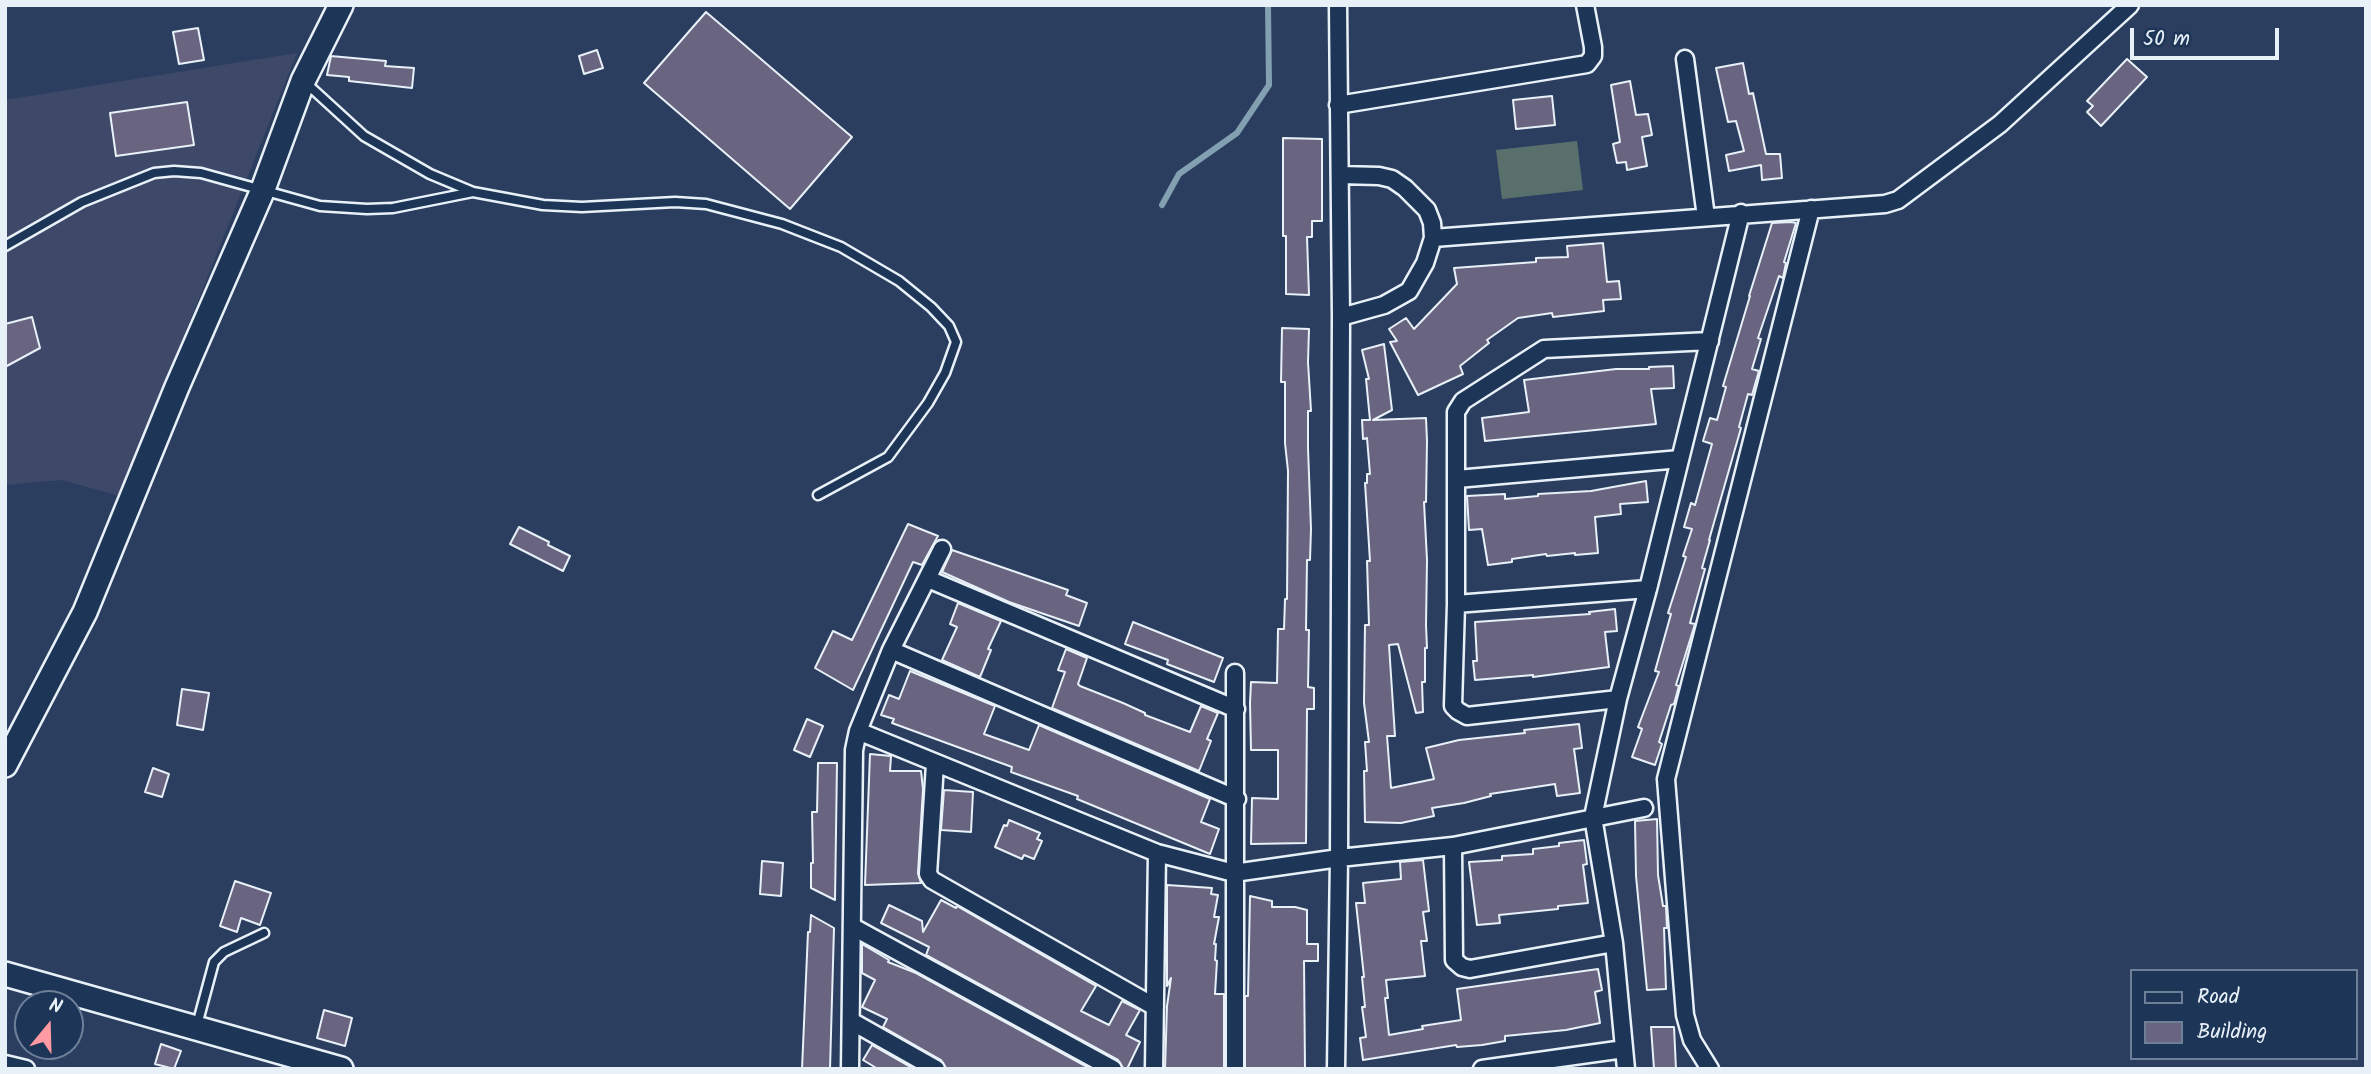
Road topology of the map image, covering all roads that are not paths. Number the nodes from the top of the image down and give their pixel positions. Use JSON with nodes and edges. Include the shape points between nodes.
{"nodes":[{"id":1,"x":341,"y":5,"type":"edge"},
{"id":2,"x":1338,"y":5,"type":"edge"},
{"id":3,"x":1585,"y":5,"type":"edge"},
{"id":4,"x":2130,"y":5,"type":"edge"},
{"id":5,"x":1685,"y":59,"type":"dead end"},
{"id":6,"x":303,"y":81,"type":"junction"},
{"id":7,"x":1338,"y":105,"type":"junction"},
{"id":8,"x":1340,"y":175,"type":"junction"},
{"id":9,"x":262,"y":191,"type":"junction"},
{"id":10,"x":473,"y":192,"type":"junction"},
{"id":11,"x":1811,"y":209,"type":"junction"},
{"id":12,"x":1741,"y":214,"type":"junction"},
{"id":13,"x":1706,"y":217,"type":"junction"},
{"id":14,"x":1433,"y":238,"type":"junction"},
{"id":15,"x":5,"y":246,"type":"edge"},
{"id":16,"x":1341,"y":317,"type":"junction"},
{"id":17,"x":1710,"y":341,"type":"junction"},
{"id":18,"x":1680,"y":459,"type":"junction"},
{"id":19,"x":1457,"y":479,"type":"junction"},
{"id":20,"x":818,"y":495,"type":"dead end"},
{"id":21,"x":942,"y":549,"type":"dead end"},
{"id":22,"x":928,"y":579,"type":"junction"},
{"id":23,"x":1648,"y":589,"type":"junction"},
{"id":24,"x":1456,"y":604,"type":"junction"},
{"id":25,"x":891,"y":650,"type":"junction"},
{"id":26,"x":1235,"y":673,"type":"dead end"},
{"id":27,"x":1618,"y":699,"type":"junction"},
{"id":28,"x":1236,"y":709,"type":"junction"},
{"id":29,"x":858,"y":732,"type":"junction"},
{"id":30,"x":935,"y":764,"type":"junction"},
{"id":31,"x":5,"y":765,"type":"edge"},
{"id":32,"x":1237,"y":799,"type":"junction"},
{"id":33,"x":1644,"y":808,"type":"dead end"},
{"id":34,"x":1593,"y":817,"type":"junction"},
{"id":35,"x":1453,"y":846,"type":"junction"},
{"id":36,"x":1157,"y":853,"type":"junction"},
{"id":37,"x":1339,"y":858,"type":"junction"},
{"id":38,"x":1234,"y":873,"type":"junction"},
{"id":39,"x":853,"y":926,"type":"junction"},
{"id":40,"x":264,"y":933,"type":"dead end"},
{"id":41,"x":1614,"y":943,"type":"junction"},
{"id":42,"x":5,"y":974,"type":"edge"},
{"id":43,"x":1155,"y":1007,"type":"junction"},
{"id":44,"x":851,"y":1021,"type":"junction"},
{"id":45,"x":196,"y":1028,"type":"junction"},
{"id":46,"x":1624,"y":1049,"type":"junction"},
{"id":47,"x":5,"y":1064,"type":"edge"},
{"id":48,"x":26,"y":1069,"type":"edge"},
{"id":49,"x":341,"y":1069,"type":"edge"},
{"id":50,"x":850,"y":1069,"type":"edge"},
{"id":51,"x":936,"y":1069,"type":"edge"},
{"id":52,"x":1112,"y":1069,"type":"edge"},
{"id":53,"x":1154,"y":1069,"type":"edge"},
{"id":54,"x":1235,"y":1069,"type":"edge"},
{"id":55,"x":1336,"y":1069,"type":"edge"},
{"id":56,"x":1482,"y":1069,"type":"edge"},
{"id":57,"x":1626,"y":1069,"type":"edge"},
{"id":58,"x":1710,"y":1069,"type":"edge"}],
"edges":[{"from":1,"to":6,"type":"street"},
{"from":2,"to":7,"type":"street"},
{"from":3,"to":7,"type":"street","via":[[1593,47],[1587,64]]},
{"from":4,"to":11,"type":"street","via":[[2000,124],[1898,200]]},
{"from":5,"to":13,"type":"street"},
{"from":6,"to":9,"type":"street"},
{"from":6,"to":10,"type":"lane","via":[[363,136]]},
{"from":7,"to":8,"type":"street"},
{"from":8,"to":14,"type":"street","via":[[1392,179],[1427,210]]},
{"from":8,"to":16,"type":"street"},
{"from":9,"to":10,"type":"lane","via":[[320,206],[367,209]]},
{"from":9,"to":15,"type":"lane","via":[[201,173],[153,173],[82,202]]},
{"from":9,"to":31,"type":"street","via":[[85,612]]},
{"from":10,"to":20,"type":"lane","via":[[543,205],[706,204],[782,223],[841,247],[899,281],[931,307],[949,326],[956,342],[928,402],[888,457]]},
{"from":11,"to":12,"type":"street"},
{"from":11,"to":58,"type":"street","via":[[1666,779],[1685,1015],[1692,1040]]},
{"from":12,"to":13,"type":"street"},
{"from":12,"to":17,"type":"street"},
{"from":13,"to":14,"type":"street"},
{"from":14,"to":16,"type":"street","via":[[1409,291],[1384,305]]},
{"from":16,"to":37,"type":"street"},
{"from":17,"to":18,"type":"street"},
{"from":17,"to":19,"type":"street","via":[[1536,352],[1458,407]]},
{"from":18,"to":19,"type":"street"},
{"from":18,"to":23,"type":"street"},
{"from":19,"to":24,"type":"street"},
{"from":21,"to":22,"type":"street"},
{"from":22,"to":25,"type":"street"},
{"from":22,"to":28,"type":"street"},
{"from":23,"to":24,"type":"street"},
{"from":23,"to":27,"type":"street"},
{"from":24,"to":27,"type":"street","via":[[1453,706],[1462,714]]},
{"from":25,"to":29,"type":"street"},
{"from":25,"to":32,"type":"street"},
{"from":26,"to":28,"type":"street"},
{"from":27,"to":34,"type":"street"},
{"from":28,"to":32,"type":"street"},
{"from":29,"to":30,"type":"street"},
{"from":29,"to":39,"type":"street","via":[[854,750]]},
{"from":30,"to":36,"type":"street"},
{"from":30,"to":43,"type":"street","via":[[928,874],[932,880]]},
{"from":32,"to":38,"type":"street"},
{"from":33,"to":34,"type":"street"},
{"from":34,"to":35,"type":"street"},
{"from":34,"to":41,"type":"street"},
{"from":35,"to":37,"type":"street"},
{"from":35,"to":41,"type":"street","via":[[1454,960],[1462,967]]},
{"from":36,"to":38,"type":"street"},
{"from":36,"to":43,"type":"street"},
{"from":37,"to":38,"type":"street"},
{"from":37,"to":55,"type":"street"},
{"from":38,"to":54,"type":"street"},
{"from":39,"to":44,"type":"street"},
{"from":39,"to":52,"type":"street"},
{"from":40,"to":45,"type":"lane","via":[[224,952],[214,962]]},
{"from":41,"to":46,"type":"street"},
{"from":42,"to":45,"type":"street"},
{"from":43,"to":53,"type":"street"},
{"from":44,"to":50,"type":"street"},
{"from":44,"to":51,"type":"street"},
{"from":45,"to":49,"type":"street"},
{"from":46,"to":56,"type":"street"},
{"from":46,"to":57,"type":"street"},
{"from":47,"to":48,"type":"street"}]}
